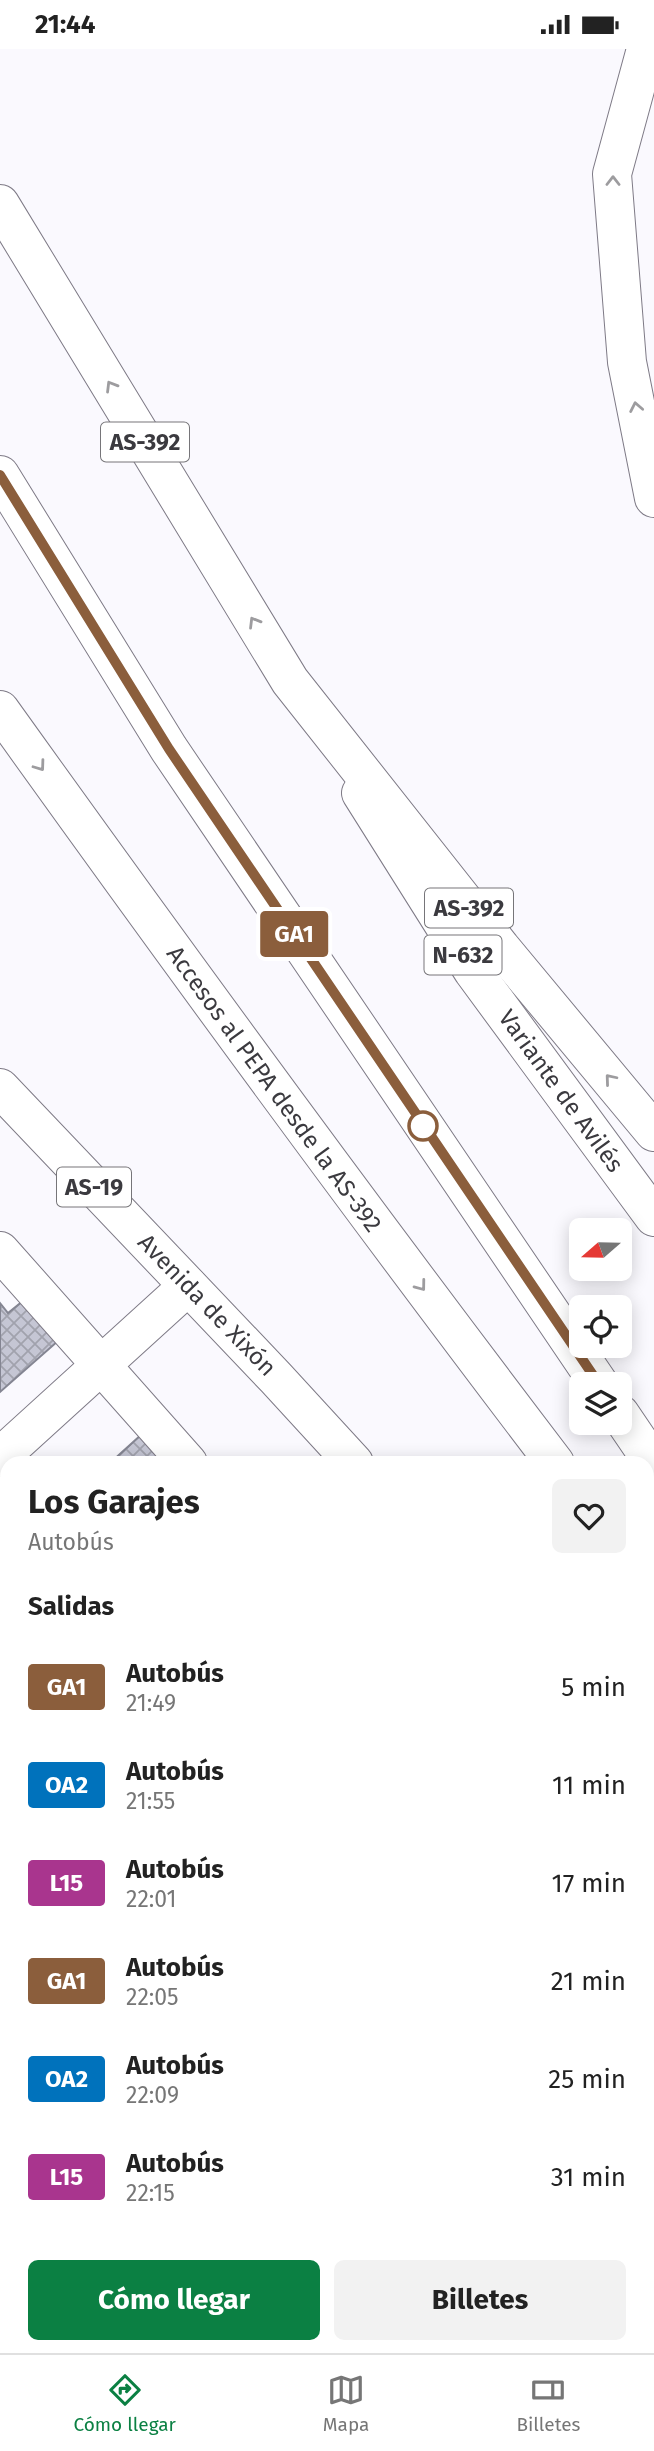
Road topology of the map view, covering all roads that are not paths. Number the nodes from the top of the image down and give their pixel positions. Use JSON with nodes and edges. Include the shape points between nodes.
{"nodes":[{"id":1,"x":646,"y":49,"type":"edge"},
{"id":2,"x":0,"y":204,"type":"edge"},
{"id":3,"x":0,"y":475,"type":"edge"},
{"id":4,"x":654,"y":498,"type":"edge"},
{"id":5,"x":290,"y":681,"type":"junction"},
{"id":6,"x":0,"y":711,"type":"edge"},
{"id":7,"x":0,"y":1088,"type":"edge"},
{"id":8,"x":654,"y":1132,"type":"edge"},
{"id":9,"x":654,"y":1217,"type":"edge"},
{"id":10,"x":0,"y":1251,"type":"edge"},
{"id":11,"x":188,"y":1286,"type":"junction"},
{"id":12,"x":101,"y":1365,"type":"junction"},
{"id":13,"x":591,"y":1372,"type":"edge"},
{"id":14,"x":632,"y":1432,"type":"edge"},
{"id":15,"x":1,"y":1456,"type":"edge"},
{"id":16,"x":182,"y":1456,"type":"edge"},
{"id":17,"x":348,"y":1456,"type":"edge"},
{"id":18,"x":550,"y":1456,"type":"edge"},
{"id":19,"x":649,"y":1456,"type":"edge"}],
"edges":[{"from":4,"to":1,"type":"main road","one_way":true,"via":[[627,362],[612,174]]},
{"from":5,"to":2,"type":"main road","number":"AS-392","one_way":true},
{"from":3,"to":13,"type":"main road","via":[[169,749]]},
{"from":8,"to":5,"type":"main road","number":"AS-392","one_way":true,"via":[[500,948]]},
{"from":5,"to":9,"type":"main road","name":"Variante de Avilés","number":"N-632","via":[[473,971]]},
{"from":6,"to":18,"type":"main road","name":"Accesos al PEPA desde la AS-392","one_way":true,"via":[[236,1037]]},
{"from":7,"to":11,"type":"main road","name":"Avenida de Xixón","number":"AS-19"},
{"from":10,"to":12,"type":"main road"},
{"from":11,"to":12,"type":"main road"},
{"from":11,"to":17,"type":"main road","name":"Avenida de Xixón","number":"AS-19"},
{"from":12,"to":15,"type":"main road"},
{"from":12,"to":16,"type":"main road"},
{"from":14,"to":19,"type":"main road"}]}
